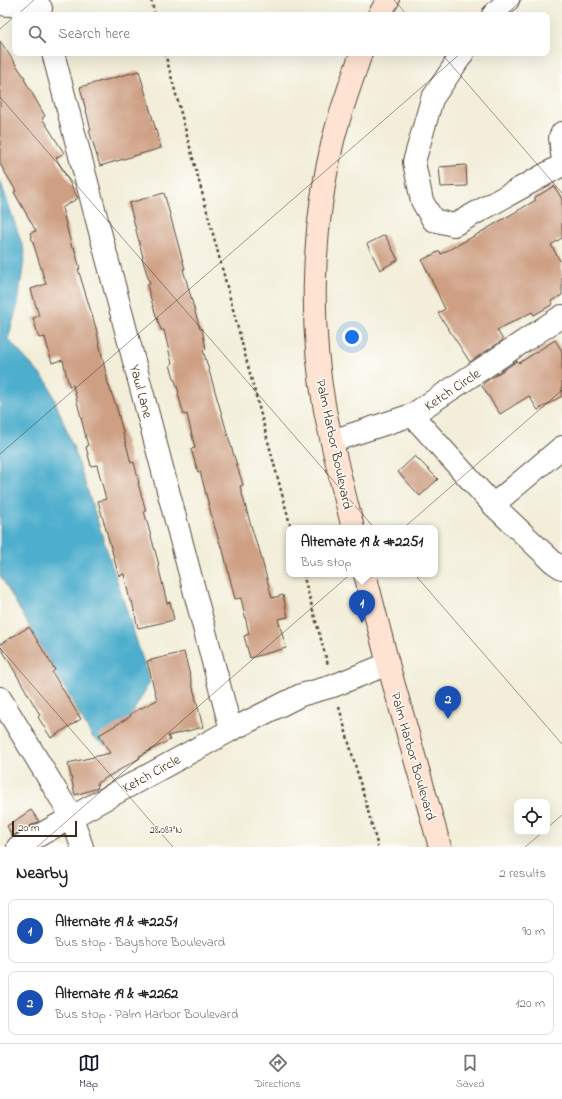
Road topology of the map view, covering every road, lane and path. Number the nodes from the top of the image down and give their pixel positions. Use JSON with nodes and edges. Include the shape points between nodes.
{"nodes":[{"id":1,"x":151,"y":0,"type":"edge"},
{"id":2,"x":388,"y":0,"type":"edge"},
{"id":3,"x":508,"y":0,"type":"edge"},
{"id":4,"x":0,"y":4,"type":"edge"},
{"id":5,"x":41,"y":8,"type":"edge"},
{"id":6,"x":154,"y":12,"type":"edge"},
{"id":7,"x":381,"y":12,"type":"edge"},
{"id":8,"x":496,"y":12,"type":"edge"},
{"id":9,"x":54,"y":56,"type":"edge"},
{"id":10,"x":166,"y":56,"type":"edge"},
{"id":11,"x":360,"y":56,"type":"edge"},
{"id":12,"x":461,"y":56,"type":"edge"},
{"id":13,"x":562,"y":133,"type":"edge"},
{"id":14,"x":562,"y":154,"type":"edge"},
{"id":15,"x":562,"y":164,"type":"edge"},
{"id":16,"x":562,"y":316,"type":"edge"},
{"id":17,"x":412,"y":415,"type":"junction"},
{"id":18,"x":332,"y":441,"type":"junction"},
{"id":19,"x":562,"y":447,"type":"edge"},
{"id":20,"x":493,"y":505,"type":"junction"},
{"id":21,"x":290,"y":525,"type":"edge"},
{"id":22,"x":352,"y":525,"type":"edge"},
{"id":23,"x":562,"y":568,"type":"edge"},
{"id":24,"x":305,"y":577,"type":"edge"},
{"id":25,"x":366,"y":577,"type":"edge"},
{"id":26,"x":388,"y":664,"type":"junction"},
{"id":27,"x":333,"y":686,"type":"junction"},
{"id":28,"x":0,"y":698,"type":"edge"},
{"id":29,"x":231,"y":730,"type":"junction"},
{"id":30,"x":72,"y":817,"type":"junction"},
{"id":31,"x":18,"y":847,"type":"edge"},
{"id":32,"x":82,"y":847,"type":"edge"},
{"id":33,"x":378,"y":847,"type":"edge"},
{"id":34,"x":440,"y":847,"type":"edge"}],
"edges":[{"from":1,"to":6,"type":"path"},
{"from":2,"to":7,"type":"main road"},
{"from":3,"to":8,"type":"street"},
{"from":4,"to":5,"type":"street"},
{"from":9,"to":29,"type":"street","name":"Yawl Lane"},
{"from":10,"to":21,"type":"path"},
{"from":11,"to":18,"type":"main road","name":"Palm Harbor Boulevard","via":[[332,146],[315,254],[315,319],[322,386]]},
{"from":12,"to":15,"type":"street","via":[[432,99],[414,162],[422,201],[432,220],[454,225]]},
{"from":13,"to":14,"type":"street"},
{"from":16,"to":17,"type":"street","name":"Ketch Circle"},
{"from":17,"to":18,"type":"street","name":"Ketch Circle"},
{"from":17,"to":20,"type":"street"},
{"from":18,"to":22,"type":"main road","name":"Palm Harbor Boulevard"},
{"from":19,"to":20,"type":"street"},
{"from":20,"to":23,"type":"street"},
{"from":24,"to":27,"type":"path"},
{"from":25,"to":26,"type":"main road","name":"Palm Harbor Boulevard"},
{"from":26,"to":27,"type":"street","name":"Ketch Circle"},
{"from":26,"to":34,"type":"main road","name":"Palm Harbor Boulevard"},
{"from":27,"to":29,"type":"street","name":"Ketch Circle","via":[[301,695]]},
{"from":27,"to":33,"type":"path"},
{"from":28,"to":30,"type":"street"},
{"from":29,"to":30,"type":"street","name":"Ketch Circle"},
{"from":30,"to":31,"type":"street","name":"Ketch Circle"},
{"from":30,"to":32,"type":"street"}]}
